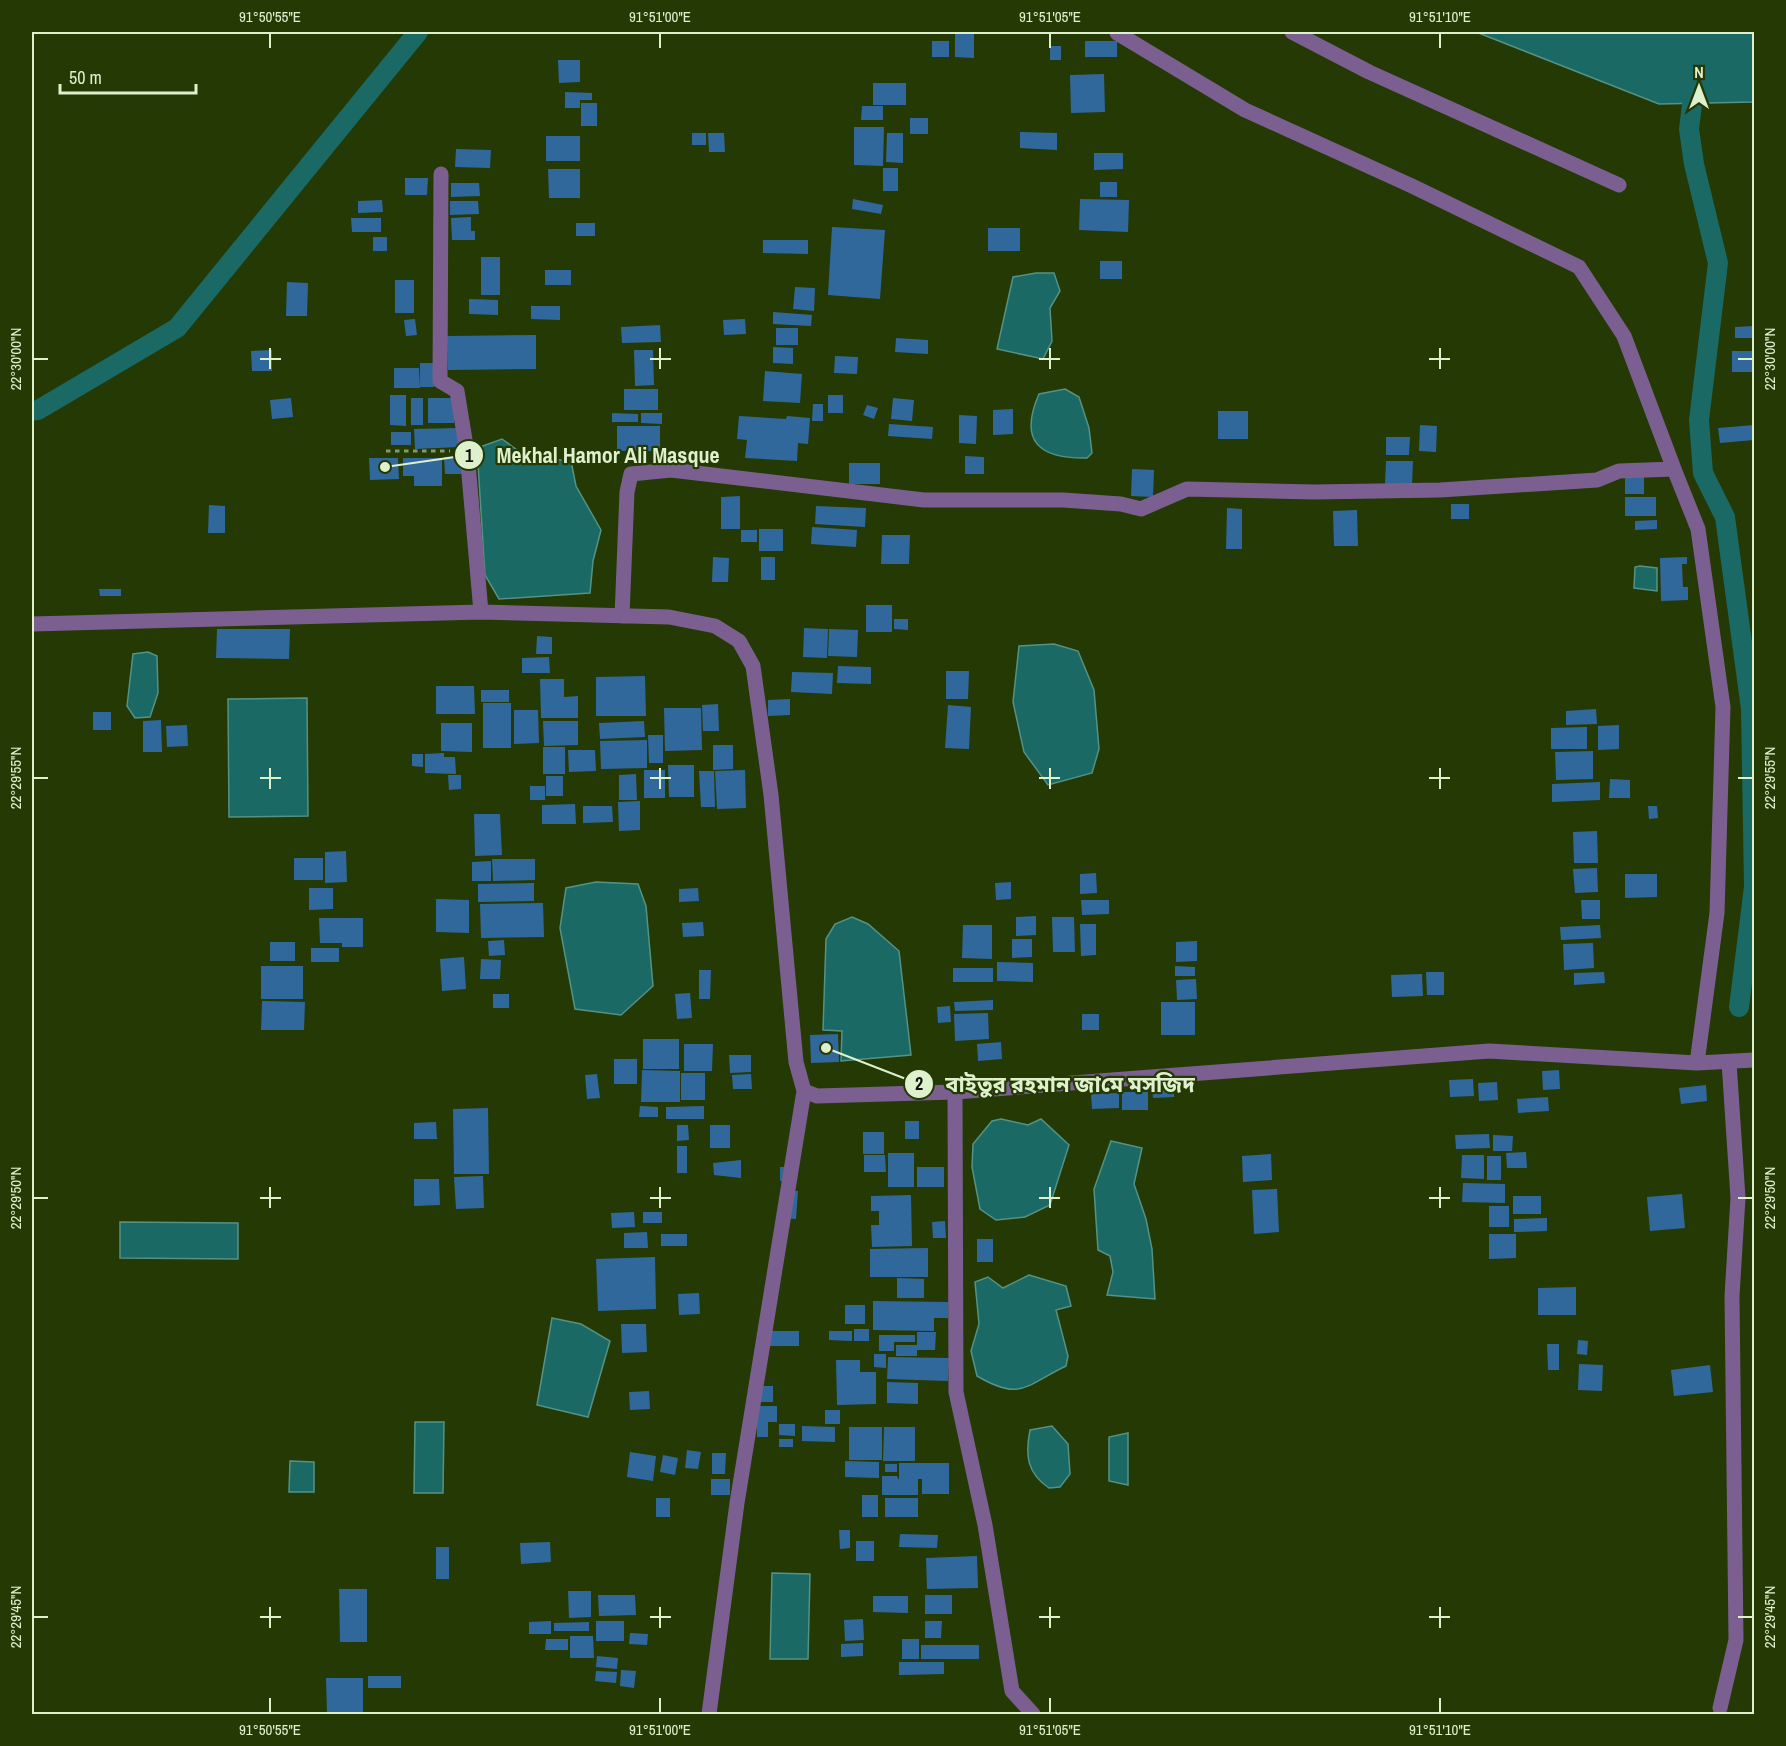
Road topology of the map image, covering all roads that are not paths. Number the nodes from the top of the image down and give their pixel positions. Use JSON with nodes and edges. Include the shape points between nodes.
{"nodes":[{"id":1,"x":1292,"y":32,"type":"edge"},
{"id":2,"x":1118,"y":33,"type":"edge"},
{"id":3,"x":441,"y":174,"type":"dead end"},
{"id":4,"x":1619,"y":186,"type":"dead end"},
{"id":5,"x":1674,"y":469,"type":"junction"},
{"id":6,"x":481,"y":612,"type":"junction"},
{"id":7,"x":622,"y":616,"type":"junction"},
{"id":8,"x":32,"y":624,"type":"edge"},
{"id":9,"x":1755,"y":1060,"type":"edge"},
{"id":10,"x":1729,"y":1062,"type":"junction"},
{"id":11,"x":1697,"y":1063,"type":"junction"},
{"id":12,"x":804,"y":1091,"type":"junction"},
{"id":13,"x":955,"y":1092,"type":"junction"},
{"id":14,"x":1720,"y":1708,"type":"dead end"},
{"id":15,"x":709,"y":1714,"type":"edge"},
{"id":16,"x":1033,"y":1714,"type":"edge"}],
"edges":[{"from":1,"to":4,"type":"street","via":[[1369,72]]},
{"from":2,"to":5,"type":"street","via":[[1245,110],[1579,267],[1624,336]]},
{"from":3,"to":6,"type":"street","via":[[440,381],[457,392]]},
{"from":5,"to":7,"type":"street","via":[[1619,471],[1597,480],[1440,490],[1186,489],[1141,509],[1063,500],[924,500],[671,470],[632,474],[627,492]]},
{"from":5,"to":11,"type":"street","via":[[1698,529],[1723,707],[1717,913]]},
{"from":6,"to":7,"type":"street"},
{"from":6,"to":8,"type":"street"},
{"from":7,"to":12,"type":"street","via":[[669,617],[715,626],[739,641],[753,666],[771,795],[796,1062]]},
{"from":9,"to":10,"type":"street"},
{"from":10,"to":11,"type":"street"},
{"from":10,"to":14,"type":"street","via":[[1738,1198],[1732,1296],[1736,1640]]},
{"from":11,"to":13,"type":"street","via":[[1489,1051]]},
{"from":12,"to":13,"type":"street","via":[[817,1096]]},
{"from":12,"to":15,"type":"street","via":[[737,1503]]},
{"from":13,"to":16,"type":"street","via":[[956,1392],[985,1525],[1012,1691]]}]}
